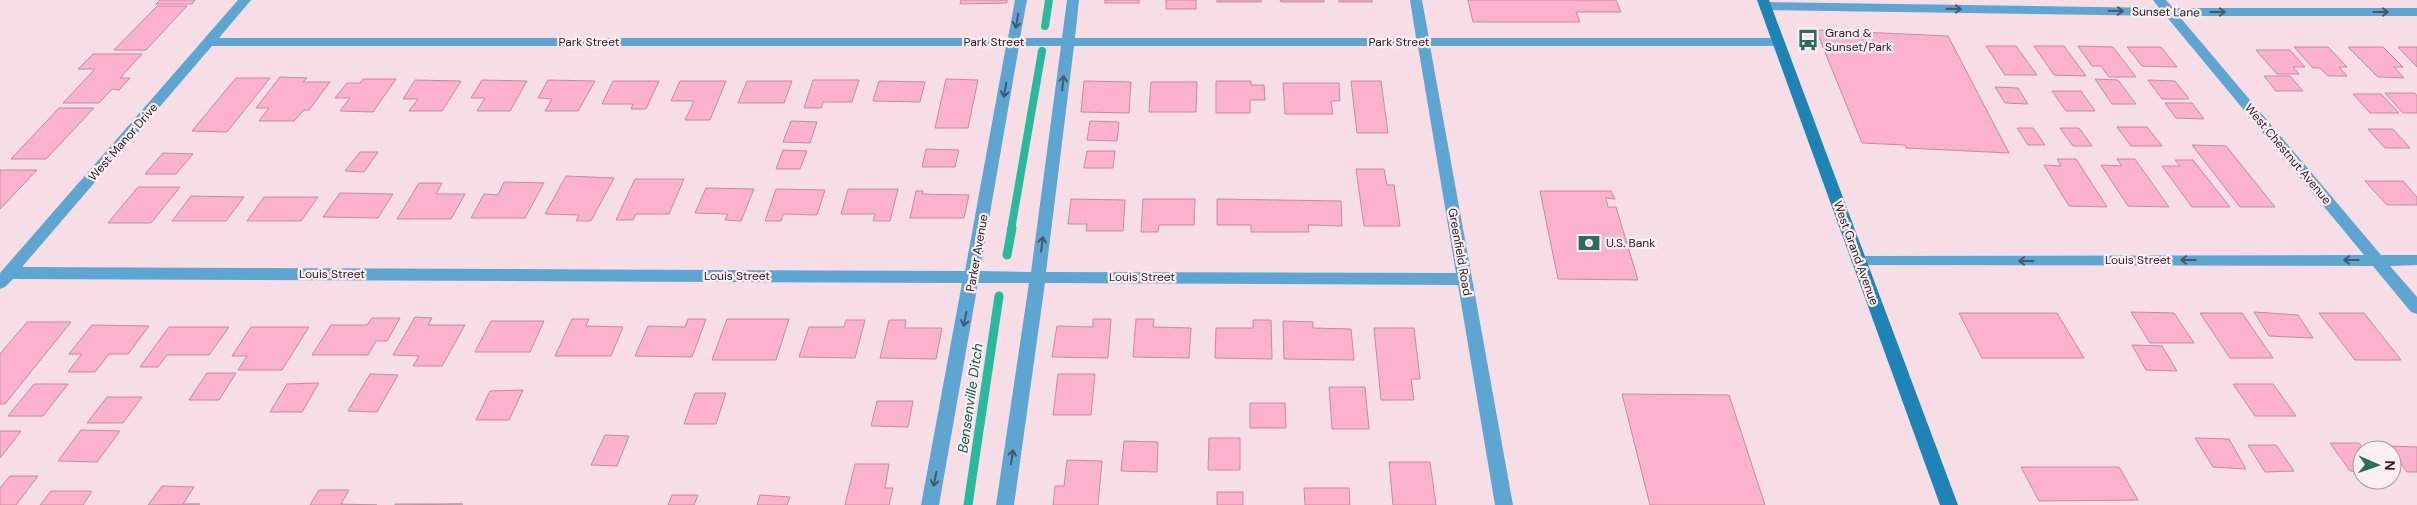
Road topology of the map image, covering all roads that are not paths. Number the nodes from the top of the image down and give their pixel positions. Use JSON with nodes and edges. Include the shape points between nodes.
{"nodes":[{"id":1,"x":245,"y":0,"type":"edge"},
{"id":2,"x":1021,"y":0,"type":"edge"},
{"id":3,"x":1074,"y":0,"type":"edge"},
{"id":4,"x":1416,"y":0,"type":"edge"},
{"id":5,"x":2160,"y":0,"type":"edge"},
{"id":6,"x":1764,"y":3,"type":"edge"},
{"id":7,"x":2170,"y":12,"type":"junction"},
{"id":8,"x":2417,"y":12,"type":"edge"},
{"id":9,"x":210,"y":42,"type":"junction"},
{"id":10,"x":1014,"y":42,"type":"junction"},
{"id":11,"x":1068,"y":42,"type":"junction"},
{"id":12,"x":1422,"y":42,"type":"junction"},
{"id":13,"x":1778,"y":42,"type":"junction"},
{"id":14,"x":2377,"y":260,"type":"junction"},
{"id":15,"x":2417,"y":260,"type":"edge"},
{"id":16,"x":1859,"y":261,"type":"junction"},
{"id":17,"x":973,"y":276,"type":"junction"},
{"id":18,"x":1038,"y":277,"type":"junction"},
{"id":19,"x":4,"y":278,"type":"edge"},
{"id":20,"x":1465,"y":279,"type":"junction"},
{"id":21,"x":2417,"y":308,"type":"edge"},
{"id":22,"x":930,"y":505,"type":"edge"},
{"id":23,"x":1004,"y":505,"type":"edge"},
{"id":24,"x":1504,"y":505,"type":"edge"},
{"id":25,"x":1949,"y":505,"type":"edge"}],
"edges":[{"from":1,"to":9,"type":"street","name":"West Manor Drive"},
{"from":2,"to":10,"type":"street","name":"Parker Avenue","one_way":true},
{"from":3,"to":11,"type":"street"},
{"from":4,"to":12,"type":"street","name":"Greenfield Road"},
{"from":5,"to":7,"type":"street","name":"West Chestnut Avenue"},
{"from":6,"to":7,"type":"street","name":"Sunset Lane","one_way":true},
{"from":6,"to":13,"type":"main road","name":"West Grand Avenue"},
{"from":7,"to":8,"type":"street","name":"Sunset Lane","one_way":true},
{"from":7,"to":14,"type":"street","name":"West Chestnut Avenue"},
{"from":9,"to":10,"type":"street","name":"Park Street"},
{"from":9,"to":19,"type":"street","name":"West Manor Drive"},
{"from":10,"to":11,"type":"street","name":"Park Street"},
{"from":10,"to":17,"type":"street","name":"Parker Avenue","one_way":true},
{"from":11,"to":12,"type":"street","name":"Park Street"},
{"from":18,"to":11,"type":"street","one_way":true},
{"from":12,"to":13,"type":"street","name":"Park Street"},
{"from":12,"to":20,"type":"street","name":"Greenfield Road"},
{"from":13,"to":16,"type":"main road","name":"West Grand Avenue"},
{"from":14,"to":15,"type":"street","name":"Louis Street"},
{"from":14,"to":16,"type":"street","name":"Louis Street","one_way":true},
{"from":14,"to":21,"type":"street","name":"West Chestnut Avenue"},
{"from":16,"to":25,"type":"main road","name":"West Grand Avenue"},
{"from":17,"to":18,"type":"street","name":"Louis Street"},
{"from":17,"to":19,"type":"street","name":"Louis Street"},
{"from":17,"to":22,"type":"street","name":"Parker Avenue","one_way":true},
{"from":18,"to":20,"type":"street","name":"Louis Street"},
{"from":23,"to":18,"type":"street","one_way":true},
{"from":20,"to":24,"type":"street","name":"Greenfield Road"}]}
